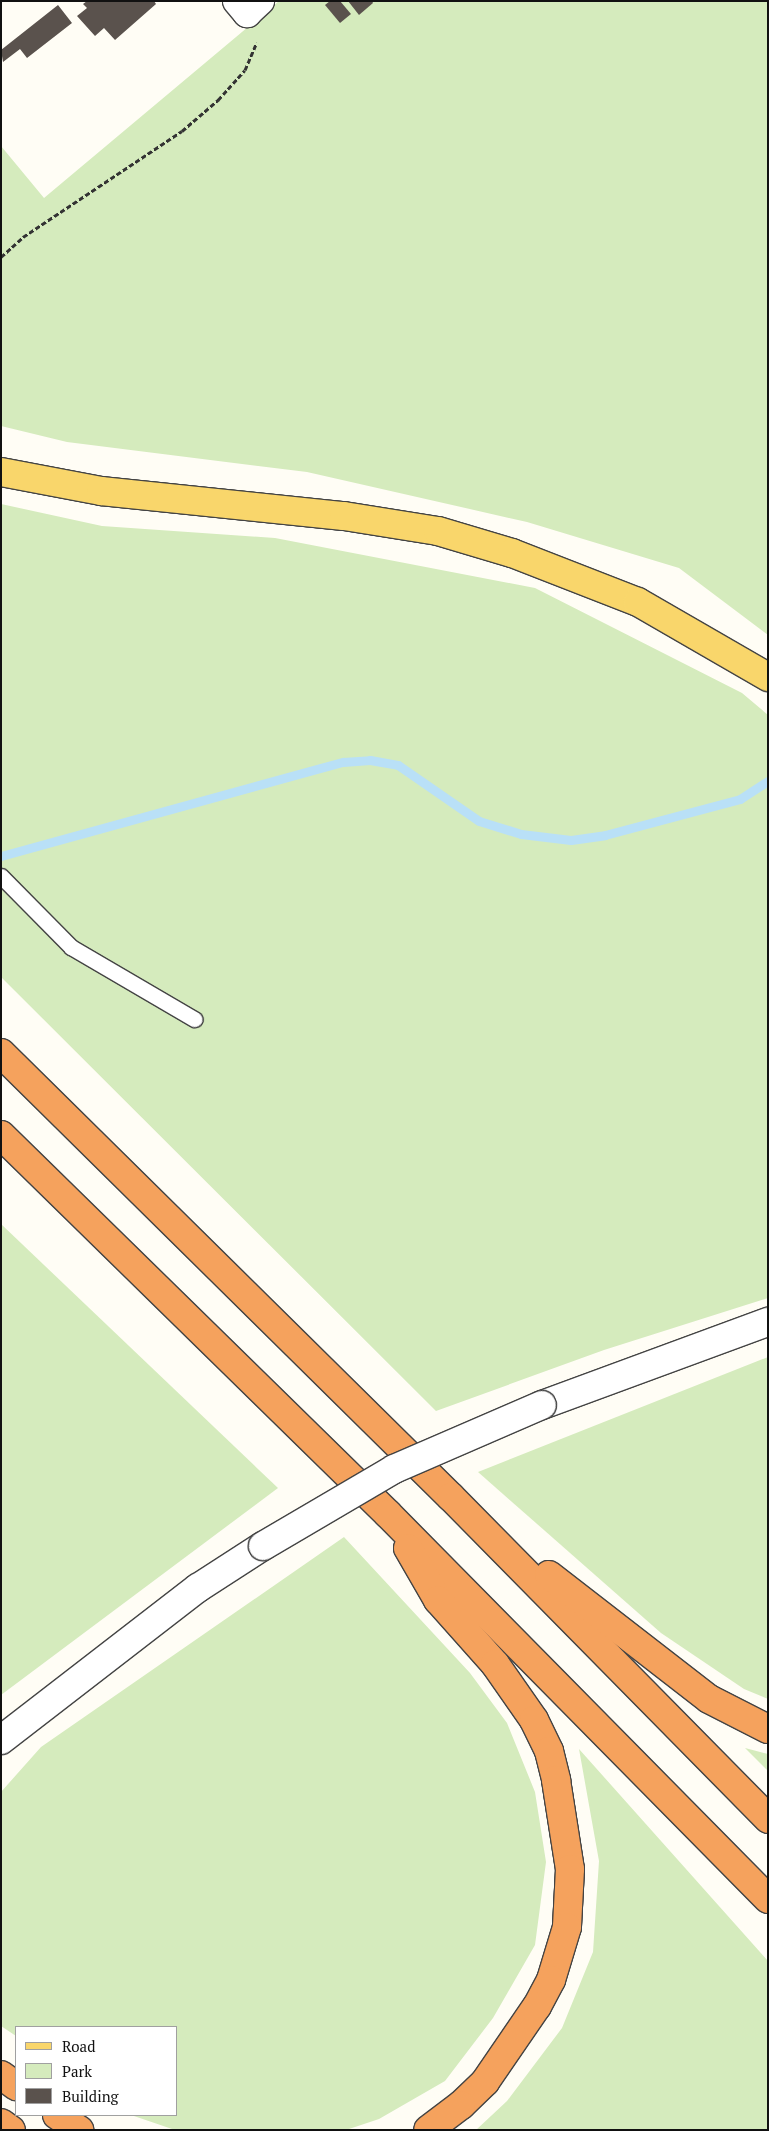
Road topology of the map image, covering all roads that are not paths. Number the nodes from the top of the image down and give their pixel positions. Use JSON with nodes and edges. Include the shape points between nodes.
{"nodes":[{"id":1,"x":1,"y":472,"type":"edge"},
{"id":2,"x":768,"y":678,"type":"edge"},
{"id":3,"x":2,"y":877,"type":"edge"},
{"id":4,"x":194,"y":1019,"type":"dead end"},
{"id":5,"x":1,"y":1053,"type":"edge"},
{"id":6,"x":1,"y":1135,"type":"edge"},
{"id":7,"x":768,"y":1322,"type":"edge"},
{"id":8,"x":450,"y":1497,"type":"junction"},
{"id":9,"x":388,"y":1514,"type":"junction"},
{"id":10,"x":768,"y":1728,"type":"edge"},
{"id":11,"x":1,"y":1740,"type":"edge"},
{"id":12,"x":768,"y":1820,"type":"edge"},
{"id":13,"x":768,"y":1899,"type":"edge"},
{"id":14,"x":1,"y":2075,"type":"edge"},
{"id":15,"x":15,"y":2085,"type":"edge"},
{"id":16,"x":58,"y":2116,"type":"edge"},
{"id":17,"x":1,"y":2123,"type":"edge"},
{"id":18,"x":11,"y":2130,"type":"edge"},
{"id":19,"x":79,"y":2130,"type":"edge"},
{"id":20,"x":428,"y":2130,"type":"edge"}],
"edges":[{"from":1,"to":2,"type":"main road","via":[[101,491],[344,516],[438,531],[512,552],[638,602]]},
{"from":3,"to":4,"type":"lane","via":[[71,947]]},
{"from":5,"to":8,"type":"highway"},
{"from":6,"to":9,"type":"highway"},
{"from":7,"to":11,"type":"street","bridge":true,"via":[[542,1405],[394,1469],[198,1588]]},
{"from":8,"to":10,"type":"highway","via":[[709,1699]]},
{"from":8,"to":12,"type":"highway"},
{"from":9,"to":13,"type":"highway"},
{"from":9,"to":20,"type":"highway","via":[[438,1600],[495,1664],[534,1720],[556,1780],[570,1869],[567,1927],[551,1980],[537,2006],[485,2082],[462,2106]]},
{"from":14,"to":15,"type":"highway"},
{"from":16,"to":19,"type":"highway"},
{"from":17,"to":18,"type":"highway"}]}
